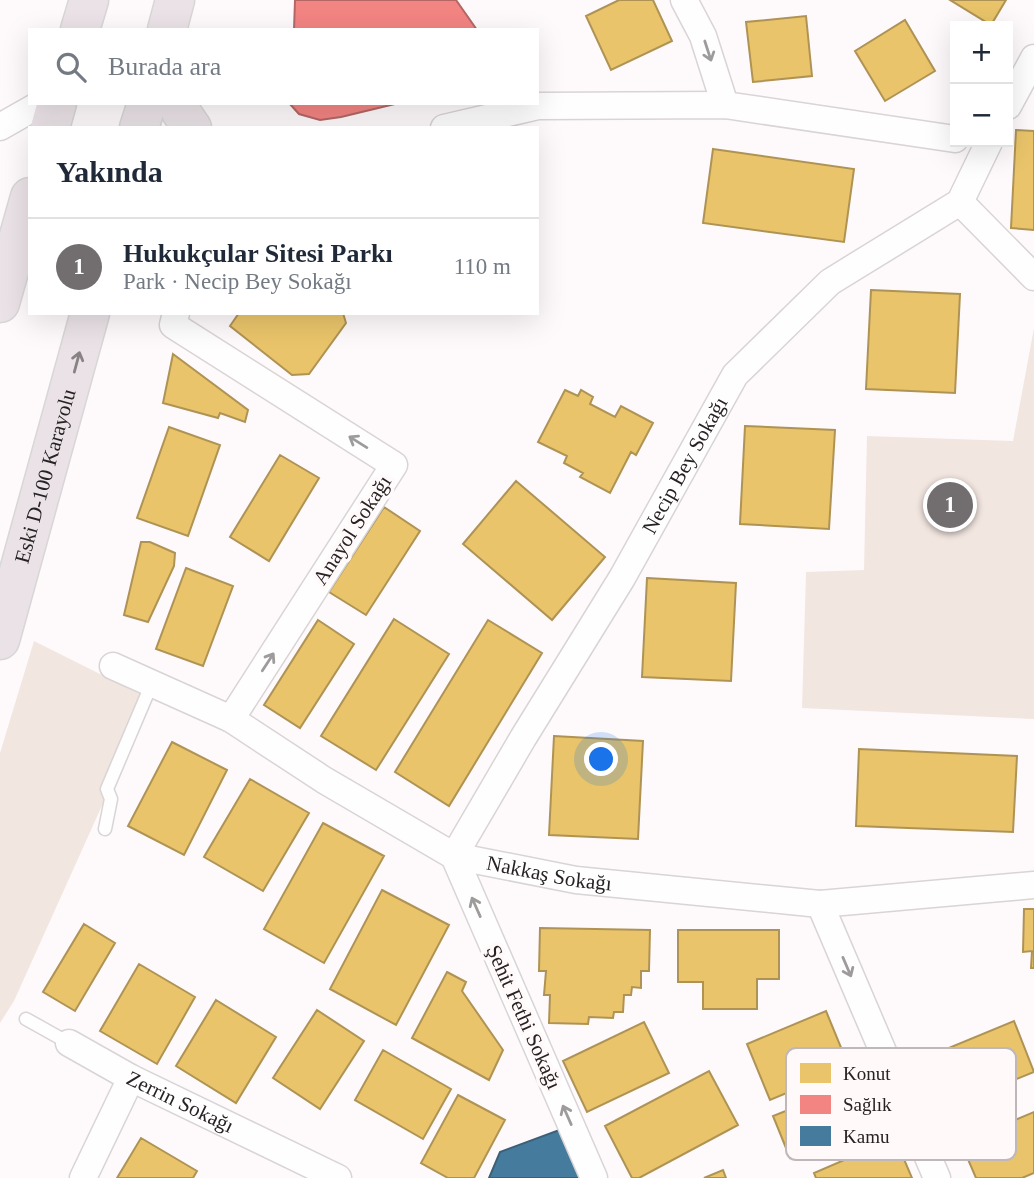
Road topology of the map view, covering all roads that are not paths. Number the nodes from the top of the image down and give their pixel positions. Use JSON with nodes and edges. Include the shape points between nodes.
{"nodes":[{"id":1,"x":89,"y":0,"type":"edge"},
{"id":2,"x":174,"y":0,"type":"edge"},
{"id":3,"x":684,"y":0,"type":"edge"},
{"id":4,"x":81,"y":28,"type":"edge"},
{"id":5,"x":167,"y":28,"type":"edge"},
{"id":6,"x":1034,"y":58,"type":"edge"},
{"id":7,"x":1013,"y":97,"type":"edge"},
{"id":8,"x":38,"y":105,"type":"edge"},
{"id":9,"x":56,"y":105,"type":"edge"},
{"id":10,"x":146,"y":105,"type":"edge"},
{"id":11,"x":179,"y":105,"type":"edge"},
{"id":12,"x":725,"y":105,"type":"junction"},
{"id":13,"x":51,"y":126,"type":"edge"},
{"id":14,"x":140,"y":126,"type":"edge"},
{"id":15,"x":190,"y":126,"type":"edge"},
{"id":16,"x":453,"y":126,"type":"edge"},
{"id":17,"x":0,"y":127,"type":"edge"},
{"id":18,"x":950,"y":138,"type":"edge"},
{"id":19,"x":981,"y":147,"type":"edge"},
{"id":20,"x":28,"y":201,"type":"edge"},
{"id":21,"x":960,"y":202,"type":"junction"},
{"id":22,"x":9,"y":239,"type":"edge"},
{"id":23,"x":1034,"y":276,"type":"edge"},
{"id":24,"x":0,"y":303,"type":"edge"},
{"id":25,"x":90,"y":315,"type":"edge"},
{"id":26,"x":176,"y":315,"type":"edge"},
{"id":27,"x":0,"y":640,"type":"edge"},
{"id":28,"x":113,"y":666,"type":"dead end"},
{"id":29,"x":152,"y":683,"type":"junction"},
{"id":30,"x":231,"y":719,"type":"junction"},
{"id":31,"x":105,"y":829,"type":"dead end"},
{"id":32,"x":454,"y":856,"type":"junction"},
{"id":33,"x":1034,"y":885,"type":"edge"},
{"id":34,"x":820,"y":904,"type":"junction"},
{"id":35,"x":26,"y":1019,"type":"dead end"},
{"id":36,"x":69,"y":1043,"type":"joint"},
{"id":37,"x":881,"y":1048,"type":"edge"},
{"id":38,"x":131,"y":1078,"type":"junction"},
{"id":39,"x":929,"y":1160,"type":"edge"},
{"id":40,"x":83,"y":1178,"type":"edge"},
{"id":41,"x":338,"y":1178,"type":"edge"},
{"id":42,"x":594,"y":1178,"type":"edge"},
{"id":43,"x":937,"y":1178,"type":"edge"}],
"edges":[{"from":1,"to":4,"type":"highway"},
{"from":2,"to":5,"type":"highway"},
{"from":3,"to":12,"type":"street","one_way":true,"via":[[703,36]]},
{"from":6,"to":7,"type":"street"},
{"from":8,"to":17,"type":"street"},
{"from":9,"to":13,"type":"highway"},
{"from":10,"to":14,"type":"highway"},
{"from":11,"to":15,"type":"highway"},
{"from":12,"to":16,"type":"street","via":[[538,106]]},
{"from":12,"to":18,"type":"street"},
{"from":19,"to":21,"type":"street"},
{"from":20,"to":22,"type":"highway"},
{"from":21,"to":23,"type":"street"},
{"from":21,"to":32,"type":"street","name":"Necip Bey Sokağı","via":[[830,282],[735,375],[622,578]]},
{"from":22,"to":24,"type":"highway"},
{"from":27,"to":25,"type":"highway","name":"Eski D-100 Karayolu","one_way":true},
{"from":30,"to":26,"type":"street","name":"Anayol Sokağı","one_way":true,"via":[[394,466],[173,325]]},
{"from":28,"to":29,"type":"street","name":"Nakkaş Sokağı"},
{"from":29,"to":30,"type":"street","name":"Nakkaş Sokağı"},
{"from":29,"to":31,"type":"lane","via":[[107,789],[111,799]]},
{"from":30,"to":32,"type":"street","name":"Nakkaş Sokağı"},
{"from":32,"to":34,"type":"street","name":"Nakkaş Sokağı","via":[[576,880]]},
{"from":42,"to":32,"type":"street","name":"Şehit Fethi Sokağı","one_way":true},
{"from":33,"to":34,"type":"street","name":"Nakkaş Sokağı"},
{"from":34,"to":37,"type":"street","one_way":true},
{"from":35,"to":36,"type":"lane","name":"Zerrin Sokağı"},
{"from":36,"to":38,"type":"street","name":"Zerrin Sokağı"},
{"from":38,"to":40,"type":"street"},
{"from":38,"to":41,"type":"street","name":"Zerrin Sokağı"},
{"from":39,"to":43,"type":"street","one_way":true}]}
